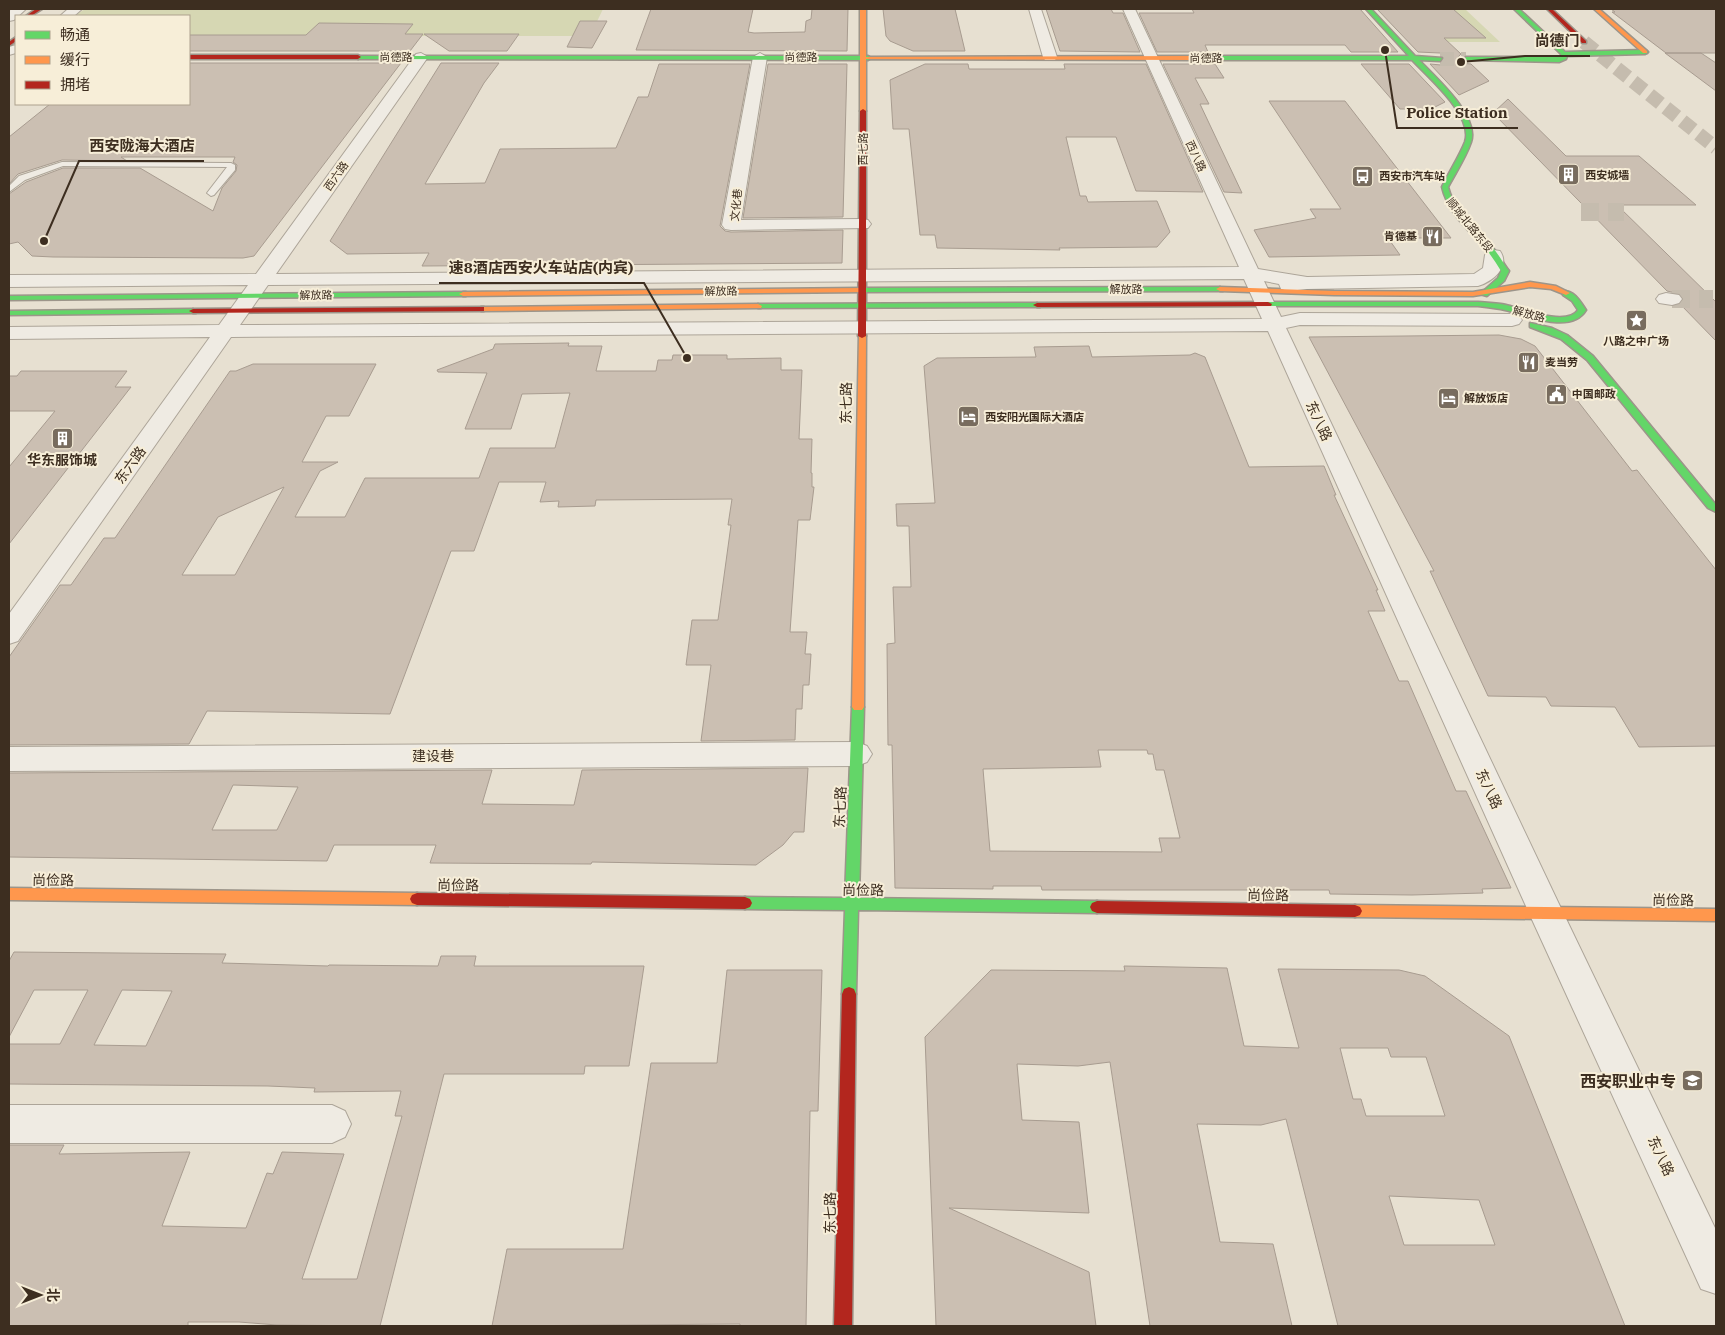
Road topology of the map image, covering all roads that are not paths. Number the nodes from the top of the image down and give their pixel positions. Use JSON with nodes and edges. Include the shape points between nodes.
{"nodes":[{"id":1,"x":20,"y":9,"type":"edge"},
{"id":2,"x":76,"y":9,"type":"edge"},
{"id":3,"x":863,"y":9,"type":"edge"},
{"id":4,"x":1035,"y":9,"type":"edge"},
{"id":5,"x":1129,"y":9,"type":"edge"},
{"id":6,"x":1368,"y":9,"type":"edge"},
{"id":7,"x":1509,"y":9,"type":"edge"},
{"id":8,"x":1516,"y":9,"type":"edge"},
{"id":9,"x":1550,"y":9,"type":"edge"},
{"id":10,"x":1565,"y":9,"type":"edge"},
{"id":11,"x":1596,"y":9,"type":"edge"},
{"id":12,"x":60,"y":12,"type":"edge"},
{"id":13,"x":9,"y":16,"type":"edge"},
{"id":14,"x":1534,"y":26,"type":"junction"},
{"id":15,"x":1564,"y":54,"type":"junction"},
{"id":16,"x":190,"y":57,"type":"edge"},
{"id":17,"x":421,"y":57,"type":"junction"},
{"id":18,"x":760,"y":57,"type":"junction"},
{"id":19,"x":862,"y":57,"type":"junction"},
{"id":20,"x":1050,"y":57,"type":"junction"},
{"id":21,"x":1152,"y":57,"type":"junction"},
{"id":22,"x":1413,"y":58,"type":"junction"},
{"id":23,"x":1440,"y":59,"type":"tunnel mouth"},
{"id":24,"x":1466,"y":59,"type":"tunnel mouth"},
{"id":25,"x":1454,"y":101,"type":"junction"},
{"id":26,"x":1449,"y":118,"type":"dead end"},
{"id":27,"x":1454,"y":143,"type":"dead end"},
{"id":28,"x":1460,"y":160,"type":"junction"},
{"id":29,"x":9,"y":190,"type":"edge"},
{"id":30,"x":211,"y":193,"type":"dead end"},
{"id":31,"x":862,"y":224,"type":"junction"},
{"id":32,"x":1494,"y":255,"type":"junction"},
{"id":33,"x":9,"y":281,"type":"edge"},
{"id":34,"x":862,"y":282,"type":"junction"},
{"id":35,"x":1498,"y":282,"type":"junction"},
{"id":36,"x":1522,"y":284,"type":"junction"},
{"id":37,"x":1481,"y":287,"type":"junction"},
{"id":38,"x":252,"y":295,"type":"junction"},
{"id":39,"x":9,"y":298,"type":"edge"},
{"id":40,"x":1269,"y":302,"type":"junction"},
{"id":41,"x":862,"y":305,"type":"junction"},
{"id":42,"x":9,"y":314,"type":"edge"},
{"id":43,"x":1512,"y":320,"type":"joint"},
{"id":44,"x":862,"y":326,"type":"junction"},
{"id":45,"x":226,"y":331,"type":"junction"},
{"id":46,"x":9,"y":333,"type":"edge"},
{"id":47,"x":1716,"y":509,"type":"edge"},
{"id":48,"x":9,"y":634,"type":"edge"},
{"id":49,"x":857,"y":754,"type":"junction"},
{"id":50,"x":9,"y":758,"type":"edge"},
{"id":51,"x":9,"y":894,"type":"edge"},
{"id":52,"x":850,"y":905,"type":"junction"},
{"id":53,"x":1546,"y":914,"type":"junction"},
{"id":54,"x":1716,"y":915,"type":"edge"},
{"id":55,"x":9,"y":1124,"type":"edge"},
{"id":56,"x":332,"y":1124,"type":"dead end"},
{"id":57,"x":1716,"y":1274,"type":"edge"},
{"id":58,"x":843,"y":1326,"type":"edge"}],
"edges":[{"from":1,"to":13,"type":"street"},
{"from":2,"to":12,"type":"street"},
{"from":3,"to":19,"type":"street","name":"西七路"},
{"from":4,"to":20,"type":"street"},
{"from":5,"to":21,"type":"street","name":"西八路"},
{"from":6,"to":22,"type":"street","name":"顺城北路东段"},
{"from":7,"to":14,"type":"lane"},
{"from":8,"to":14,"type":"street"},
{"from":9,"to":10,"type":"street","via":[[1588,38]]},
{"from":11,"to":15,"type":"street","via":[[1645,52]]},
{"from":14,"to":15,"type":"street"},
{"from":15,"to":24,"type":"street","via":[[1564,58],[1559,60]]},
{"from":16,"to":17,"type":"street","name":"尚德路"},
{"from":17,"to":18,"type":"street","name":"尚德路"},
{"from":17,"to":38,"type":"street","name":"西六路"},
{"from":18,"to":19,"type":"street","name":"尚德路"},
{"from":18,"to":31,"type":"street","name":"文化巷","via":[[732,225]]},
{"from":19,"to":20,"type":"street","name":"尚德路"},
{"from":19,"to":31,"type":"street","name":"西七路"},
{"from":20,"to":21,"type":"street","name":"尚德路"},
{"from":21,"to":22,"type":"street","name":"尚德路"},
{"from":21,"to":40,"type":"street","name":"西八路"},
{"from":22,"to":23,"type":"street","name":"尚德路"},
{"from":22,"to":25,"type":"street","name":"顺城北路东段"},
{"from":25,"to":26,"type":"street"},
{"from":25,"to":28,"type":"street","name":"顺城北路东段","via":[[1467,122],[1469,140]]},
{"from":27,"to":28,"type":"street"},
{"from":28,"to":32,"type":"street","name":"顺城北路东段","via":[[1445,187],[1445,194]]},
{"from":29,"to":30,"type":"lane","via":[[22,178],[62,164],[231,165]]},
{"from":31,"to":34,"type":"street","name":"西七路"},
{"from":32,"to":35,"type":"street","name":"顺城北路东段","via":[[1504,271]]},
{"from":32,"to":37,"type":"street","via":[[1495,265]]},
{"from":33,"to":38,"type":"street"},
{"from":34,"to":38,"type":"street"},
{"from":34,"to":40,"type":"street"},
{"from":34,"to":41,"type":"street","name":"东七路"},
{"from":35,"to":36,"type":"street"},
{"from":35,"to":37,"type":"street"},
{"from":36,"to":37,"type":"street","name":"解放路"},
{"from":36,"to":40,"type":"street","name":"解放路","via":[[1544,285],[1562,291],[1575,298],[1582,310],[1572,319],[1552,320],[1493,305]]},
{"from":37,"to":40,"type":"street","name":"解放路","via":[[1311,294]]},
{"from":37,"to":40,"type":"street","via":[[1307,283]]},
{"from":38,"to":39,"type":"street","name":"解放路"},
{"from":38,"to":41,"type":"street","name":"解放路"},
{"from":38,"to":42,"type":"street","name":"解放路"},
{"from":38,"to":45,"type":"street","name":"东六路"},
{"from":40,"to":41,"type":"street","name":"解放路"},
{"from":40,"to":43,"type":"street"},
{"from":40,"to":44,"type":"street"},
{"from":40,"to":53,"type":"street","name":"东八路"},
{"from":41,"to":44,"type":"street","name":"东七路"},
{"from":43,"to":47,"type":"street","via":[[1541,326],[1575,344]]},
{"from":44,"to":45,"type":"street"},
{"from":44,"to":49,"type":"street","name":"东七路"},
{"from":45,"to":46,"type":"street"},
{"from":45,"to":48,"type":"street","name":"东六路"},
{"from":49,"to":50,"type":"street","name":"建设巷"},
{"from":49,"to":52,"type":"street","name":"东七路"},
{"from":51,"to":52,"type":"street","name":"尚俭路"},
{"from":52,"to":53,"type":"street","name":"尚俭路"},
{"from":52,"to":58,"type":"street","name":"东七路"},
{"from":53,"to":54,"type":"street","name":"尚俭路"},
{"from":53,"to":57,"type":"street","name":"东八路"},
{"from":55,"to":56,"type":"street"}]}
